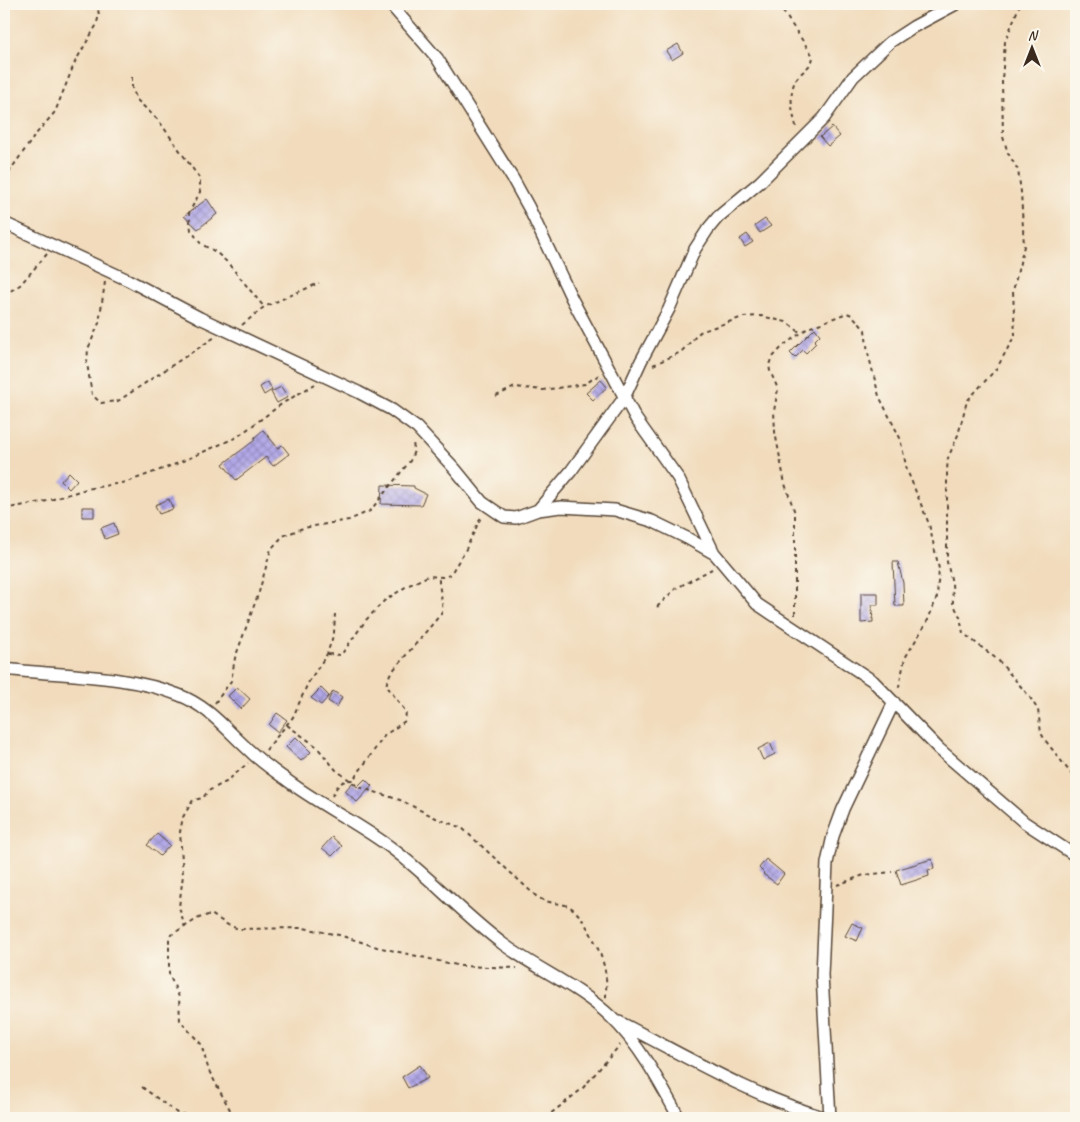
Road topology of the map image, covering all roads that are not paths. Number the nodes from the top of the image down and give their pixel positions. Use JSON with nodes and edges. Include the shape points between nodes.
{"nodes":[{"id":1,"x":390,"y":4,"type":"edge"},
{"id":2,"x":956,"y":4,"type":"edge"},
{"id":3,"x":4,"y":223,"type":"edge"},
{"id":4,"x":624,"y":398,"type":"junction"},
{"id":5,"x":538,"y":510,"type":"junction"},
{"id":6,"x":718,"y":557,"type":"junction"},
{"id":7,"x":4,"y":669,"type":"edge"},
{"id":8,"x":894,"y":702,"type":"junction"},
{"id":9,"x":1076,"y":856,"type":"edge"},
{"id":10,"x":610,"y":1016,"type":"junction"},
{"id":11,"x":680,"y":1118,"type":"edge"},
{"id":12,"x":826,"y":1118,"type":"edge"},
{"id":13,"x":830,"y":1118,"type":"edge"}],
"edges":[{"from":1,"to":4,"type":"street","via":[[437,58],[513,179]]},
{"from":2,"to":4,"type":"street","via":[[890,42],[853,77],[828,113],[797,145],[708,229],[695,249],[669,310]]},
{"from":3,"to":5,"type":"street","via":[[392,410],[417,428],[488,507],[504,517],[524,517]]},
{"from":4,"to":5,"type":"street"},
{"from":4,"to":6,"type":"street","via":[[648,439],[678,478]]},
{"from":5,"to":6,"type":"street","via":[[580,508],[634,514]]},
{"from":6,"to":8,"type":"street","via":[[750,597],[873,681]]},
{"from":7,"to":10,"type":"street","via":[[128,682],[180,695],[208,710],[256,757],[325,807],[389,846],[486,931],[572,986]]},
{"from":8,"to":9,"type":"street","via":[[939,749],[1024,822]]},
{"from":8,"to":13,"type":"street","via":[[833,836],[827,863],[822,975]]},
{"from":10,"to":11,"type":"street","via":[[657,1078]]},
{"from":10,"to":12,"type":"street","via":[[719,1076],[766,1098]]}]}
